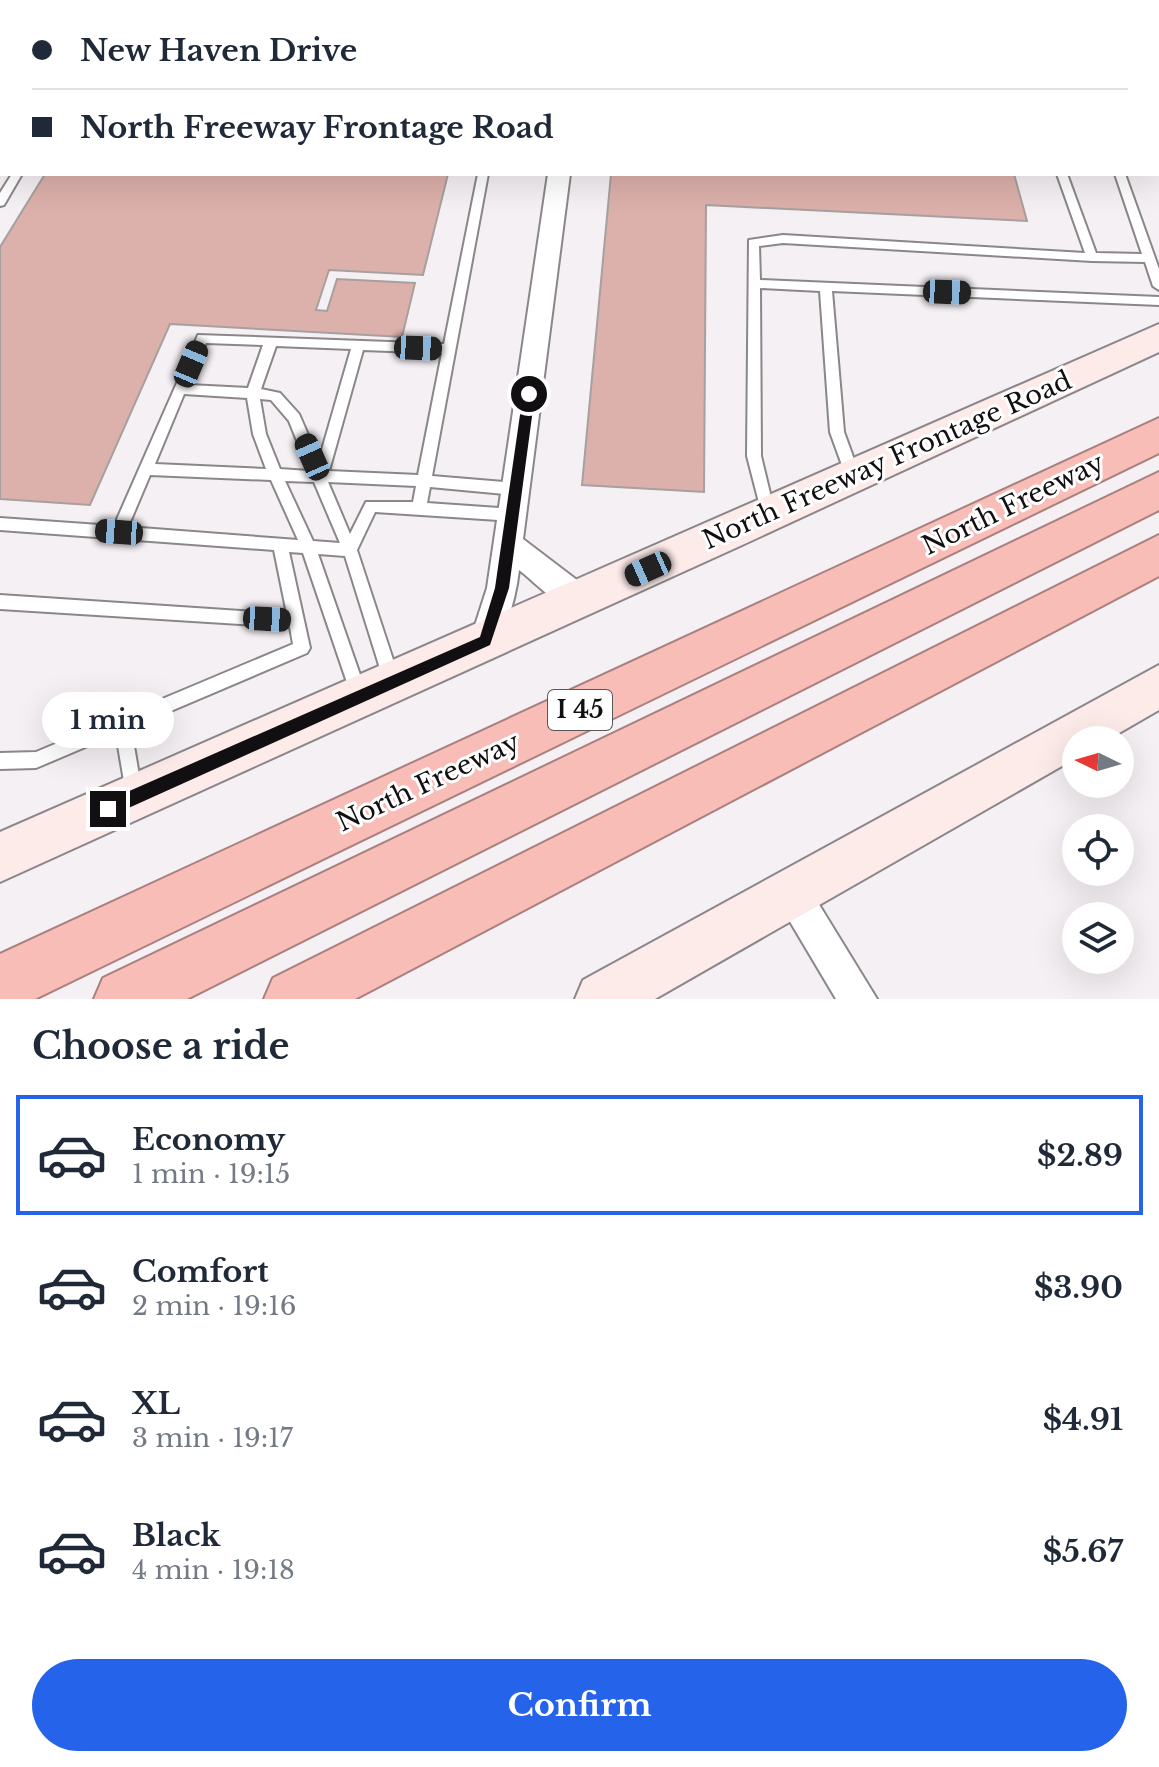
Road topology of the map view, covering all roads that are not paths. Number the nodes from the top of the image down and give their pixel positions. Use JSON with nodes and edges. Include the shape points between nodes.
{"nodes":[{"id":1,"x":16,"y":176,"type":"edge"},
{"id":2,"x":483,"y":176,"type":"edge"},
{"id":3,"x":559,"y":176,"type":"edge"},
{"id":4,"x":1063,"y":176,"type":"edge"},
{"id":5,"x":1121,"y":176,"type":"edge"},
{"id":6,"x":0,"y":202,"type":"edge"},
{"id":7,"x":1092,"y":257,"type":"junction"},
{"id":8,"x":1149,"y":258,"type":"junction"},
{"id":9,"x":754,"y":284,"type":"junction"},
{"id":10,"x":1159,"y":286,"type":"edge"},
{"id":11,"x":826,"y":287,"type":"junction"},
{"id":12,"x":1159,"y":301,"type":"edge"},
{"id":13,"x":1159,"y":337,"type":"edge"},
{"id":14,"x":271,"y":341,"type":"junction"},
{"id":15,"x":358,"y":345,"type":"junction"},
{"id":16,"x":448,"y":349,"type":"junction"},
{"id":17,"x":181,"y":389,"type":"junction"},
{"id":18,"x":253,"y":393,"type":"junction"},
{"id":19,"x":1159,"y":434,"type":"edge"},
{"id":20,"x":146,"y":469,"type":"junction"},
{"id":21,"x":275,"y":474,"type":"junction"},
{"id":22,"x":853,"y":476,"type":"junction"},
{"id":23,"x":321,"y":477,"type":"junction"},
{"id":24,"x":422,"y":481,"type":"junction"},
{"id":25,"x":516,"y":489,"type":"junction"},
{"id":26,"x":1159,"y":490,"type":"edge"},
{"id":27,"x":419,"y":508,"type":"junction"},
{"id":28,"x":512,"y":515,"type":"junction"},
{"id":29,"x":768,"y":515,"type":"junction"},
{"id":30,"x":0,"y":524,"type":"edge"},
{"id":31,"x":119,"y":532,"type":"junction"},
{"id":32,"x":508,"y":544,"type":"junction"},
{"id":33,"x":280,"y":545,"type":"junction"},
{"id":34,"x":308,"y":547,"type":"junction"},
{"id":35,"x":350,"y":550,"type":"junction"},
{"id":36,"x":1159,"y":554,"type":"edge"},
{"id":37,"x":579,"y":599,"type":"junction"},
{"id":38,"x":0,"y":602,"type":"edge"},
{"id":39,"x":296,"y":621,"type":"junction"},
{"id":40,"x":485,"y":641,"type":"junction"},
{"id":41,"x":1159,"y":686,"type":"edge"},
{"id":42,"x":376,"y":689,"type":"junction"},
{"id":43,"x":122,"y":724,"type":"junction"},
{"id":44,"x":0,"y":761,"type":"edge"},
{"id":45,"x":135,"y":797,"type":"junction"},
{"id":46,"x":0,"y":857,"type":"edge"},
{"id":47,"x":791,"y":893,"type":"junction"},
{"id":48,"x":0,"y":985,"type":"edge"},
{"id":49,"x":857,"y":998,"type":"edge"},
{"id":50,"x":124,"y":999,"type":"edge"},
{"id":51,"x":294,"y":999,"type":"edge"},
{"id":52,"x":602,"y":999,"type":"edge"}],
"edges":[{"from":1,"to":6,"type":"lane"},
{"from":2,"to":16,"type":"lane"},
{"from":3,"to":25,"type":"street"},
{"from":4,"to":7,"type":"lane"},
{"from":5,"to":8,"type":"lane"},
{"from":7,"to":8,"type":"lane"},
{"from":7,"to":9,"type":"lane","via":[[783,239],[753,243]]},
{"from":8,"to":10,"type":"lane"},
{"from":9,"to":11,"type":"lane"},
{"from":9,"to":29,"type":"lane","via":[[754,456]]},
{"from":11,"to":12,"type":"lane"},
{"from":11,"to":22,"type":"lane","via":[[837,432]]},
{"from":13,"to":22,"type":"main road","name":"North Freeway Frontage Road"},
{"from":14,"to":15,"type":"lane"},
{"from":14,"to":17,"type":"lane","via":[[202,338]]},
{"from":14,"to":18,"type":"lane"},
{"from":15,"to":16,"type":"lane"},
{"from":15,"to":23,"type":"lane"},
{"from":16,"to":24,"type":"lane"},
{"from":17,"to":18,"type":"lane"},
{"from":17,"to":20,"type":"lane"},
{"from":18,"to":21,"type":"lane","via":[[254,418]]},
{"from":18,"to":23,"type":"lane","via":[[275,396],[294,418]]},
{"from":19,"to":48,"type":"highway","name":"North Freeway","number":"I 45"},
{"from":20,"to":21,"type":"lane"},
{"from":20,"to":31,"type":"lane"},
{"from":21,"to":23,"type":"lane"},
{"from":21,"to":34,"type":"lane"},
{"from":22,"to":29,"type":"main road","name":"North Freeway Frontage Road"},
{"from":23,"to":24,"type":"lane"},
{"from":23,"to":35,"type":"lane"},
{"from":24,"to":25,"type":"lane"},
{"from":24,"to":27,"type":"lane"},
{"from":25,"to":28,"type":"street"},
{"from":26,"to":50,"type":"highway","name":"North Freeway","number":"I 45"},
{"from":27,"to":28,"type":"lane"},
{"from":27,"to":35,"type":"lane","via":[[371,506]]},
{"from":28,"to":32,"type":"street"},
{"from":29,"to":37,"type":"main road","name":"North Freeway Frontage Road"},
{"from":30,"to":31,"type":"lane"},
{"from":31,"to":33,"type":"lane"},
{"from":32,"to":37,"type":"street"},
{"from":32,"to":40,"type":"street","via":[[502,588]]},
{"from":33,"to":34,"type":"lane"},
{"from":33,"to":39,"type":"lane"},
{"from":34,"to":35,"type":"lane"},
{"from":34,"to":42,"type":"lane"},
{"from":35,"to":42,"type":"lane"},
{"from":36,"to":51,"type":"highway"},
{"from":37,"to":40,"type":"main road","name":"North Freeway Frontage Road"},
{"from":38,"to":39,"type":"lane"},
{"from":39,"to":43,"type":"lane","via":[[302,648]]},
{"from":40,"to":42,"type":"main road","name":"North Freeway Frontage Road"},
{"from":41,"to":47,"type":"main road"},
{"from":42,"to":45,"type":"main road","name":"North Freeway Frontage Road"},
{"from":43,"to":44,"type":"lane","via":[[36,760]]},
{"from":43,"to":45,"type":"lane"},
{"from":45,"to":46,"type":"main road","name":"North Freeway Frontage Road"},
{"from":47,"to":49,"type":"street"},
{"from":47,"to":52,"type":"main road"}]}
